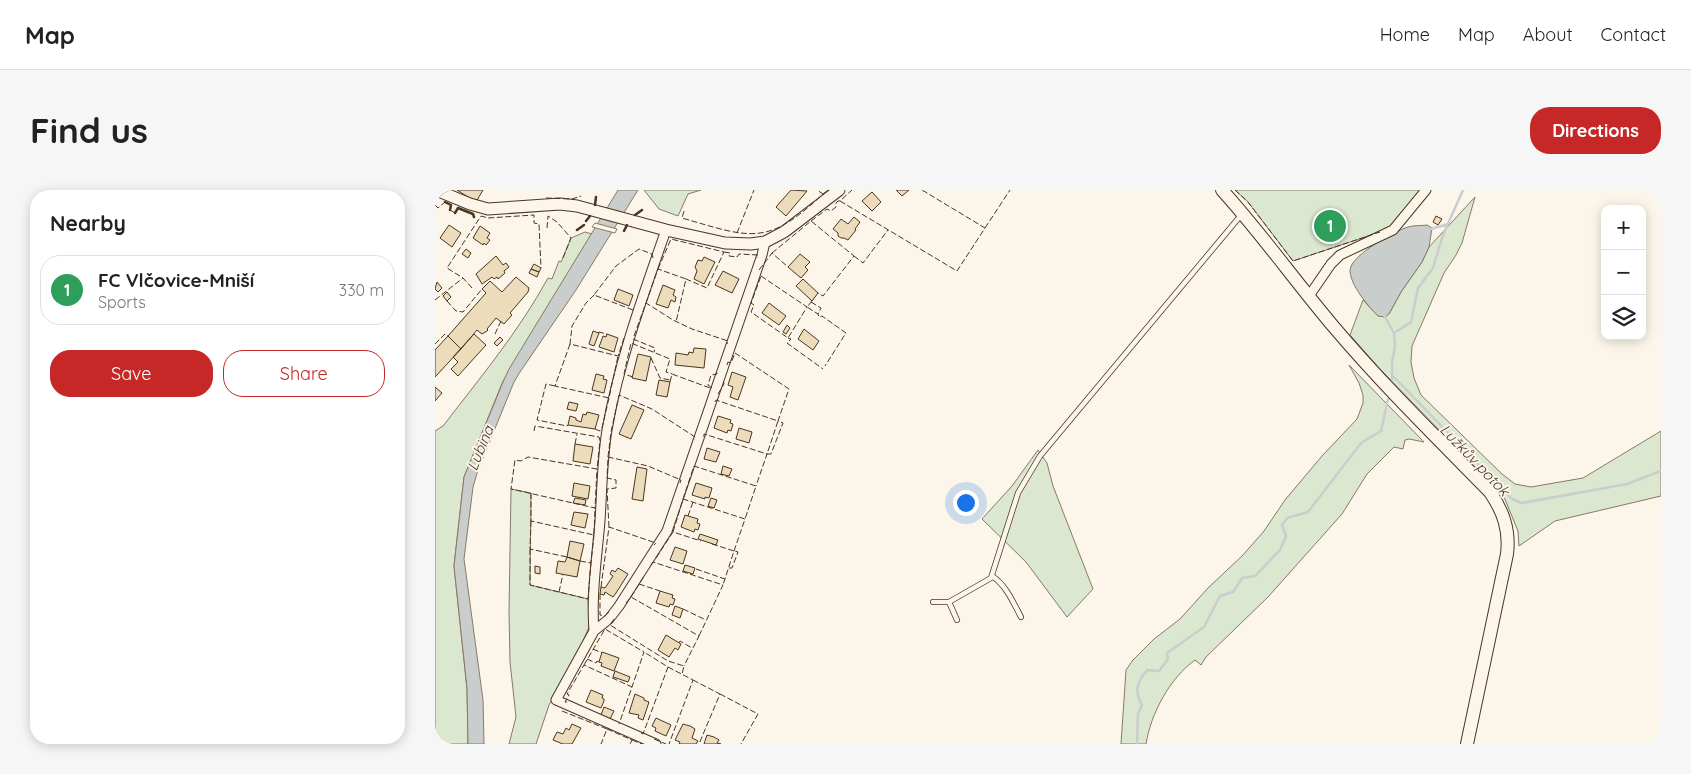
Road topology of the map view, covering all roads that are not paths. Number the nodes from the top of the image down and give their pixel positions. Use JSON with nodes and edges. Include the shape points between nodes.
{"nodes":[{"id":1,"x":436,"y":190,"type":"edge"},
{"id":2,"x":839,"y":190,"type":"edge"},
{"id":3,"x":1222,"y":190,"type":"edge"},
{"id":4,"x":1426,"y":190,"type":"edge"},
{"id":5,"x":1243,"y":213,"type":"junction"},
{"id":6,"x":667,"y":230,"type":"junction"},
{"id":7,"x":765,"y":242,"type":"junction"},
{"id":8,"x":1309,"y":296,"type":"junction"},
{"id":9,"x":991,"y":576,"type":"junction"},
{"id":10,"x":933,"y":602,"type":"dead end"},
{"id":11,"x":949,"y":602,"type":"junction"},
{"id":12,"x":1021,"y":617,"type":"dead end"},
{"id":13,"x":957,"y":620,"type":"dead end"},
{"id":14,"x":594,"y":631,"type":"junction"},
{"id":15,"x":655,"y":744,"type":"edge"},
{"id":16,"x":1467,"y":744,"type":"edge"}],
"edges":[{"from":1,"to":6,"type":"main road","via":[[480,208],[560,204]]},
{"from":2,"to":7,"type":"main road"},
{"from":3,"to":5,"type":"main road"},
{"from":4,"to":8,"type":"street","via":[[1393,230],[1340,256],[1331,264]]},
{"from":5,"to":8,"type":"main road"},
{"from":5,"to":9,"type":"lane","via":[[1040,456],[1018,493]]},
{"from":6,"to":7,"type":"main road","via":[[725,243]]},
{"from":6,"to":14,"type":"street","via":[[627,342],[607,432],[595,577]]},
{"from":7,"to":14,"type":"street","via":[[667,531],[619,606]]},
{"from":8,"to":16,"type":"main road","via":[[1361,358],[1489,492],[1503,514],[1507,554]]},
{"from":9,"to":11,"type":"lane"},
{"from":9,"to":12,"type":"lane","via":[[1007,592]]},
{"from":10,"to":11,"type":"lane"},
{"from":11,"to":13,"type":"lane"},
{"from":14,"to":15,"type":"street","via":[[556,700]]}]}
